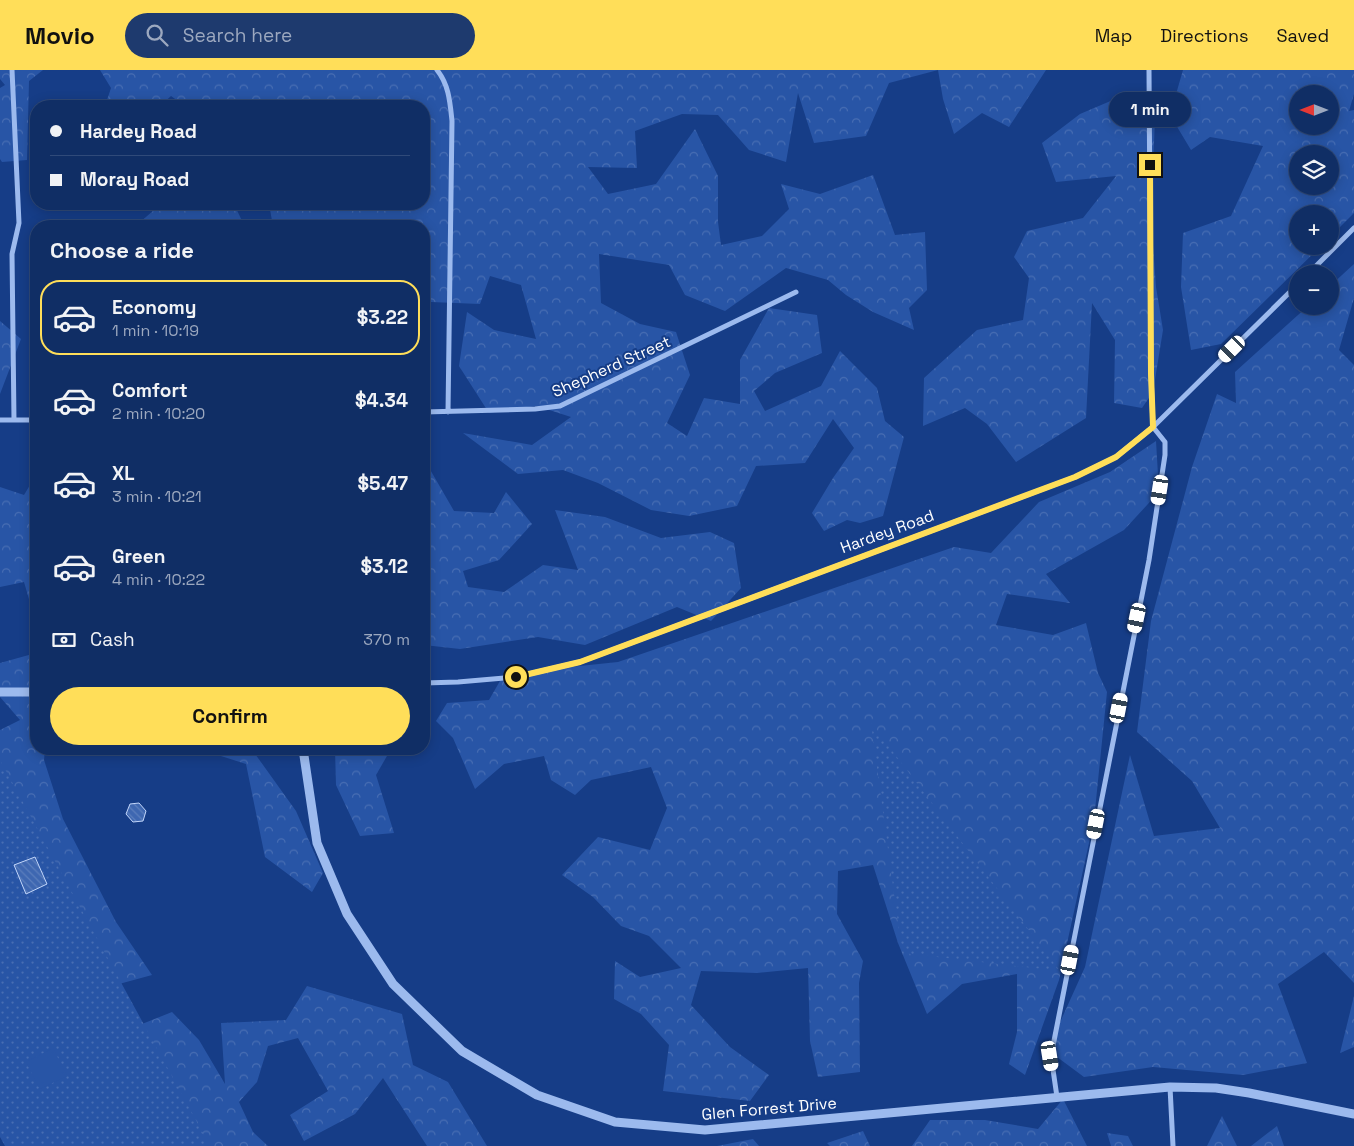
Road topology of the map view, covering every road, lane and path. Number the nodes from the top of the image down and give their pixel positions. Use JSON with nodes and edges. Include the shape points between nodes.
{"nodes":[{"id":1,"x":12,"y":70,"type":"edge"},
{"id":2,"x":437,"y":70,"type":"edge"},
{"id":3,"x":1149,"y":70,"type":"edge"},
{"id":4,"x":1354,"y":228,"type":"edge"},
{"id":5,"x":1317,"y":265,"type":"edge"},
{"id":6,"x":796,"y":292,"type":"dead end"},
{"id":7,"x":1289,"y":293,"type":"edge"},
{"id":8,"x":430,"y":412,"type":"edge"},
{"id":9,"x":448,"y":412,"type":"junction"},
{"id":10,"x":0,"y":420,"type":"edge"},
{"id":11,"x":14,"y":420,"type":"junction"},
{"id":12,"x":30,"y":420,"type":"edge"},
{"id":13,"x":1153,"y":427,"type":"junction"},
{"id":14,"x":430,"y":683,"type":"edge"},
{"id":15,"x":0,"y":692,"type":"edge"},
{"id":16,"x":30,"y":692,"type":"edge"},
{"id":17,"x":304,"y":755,"type":"edge"},
{"id":18,"x":1170,"y":1087,"type":"junction"},
{"id":19,"x":1057,"y":1097,"type":"junction"},
{"id":20,"x":1354,"y":1114,"type":"edge"},
{"id":21,"x":1173,"y":1146,"type":"edge"}],
"edges":[{"from":1,"to":11,"type":"street","via":[[19,223],[12,254]]},
{"from":2,"to":9,"type":"street","via":[[450,99],[452,121]]},
{"from":3,"to":13,"type":"street"},
{"from":4,"to":5,"type":"street"},
{"from":6,"to":9,"type":"street","name":"Shepherd Street","via":[[560,406]]},
{"from":7,"to":13,"type":"street","name":"Hardey Road"},
{"from":8,"to":9,"type":"street","name":"Shepherd Street"},
{"from":10,"to":11,"type":"street"},
{"from":11,"to":12,"type":"street"},
{"from":13,"to":14,"type":"street","name":"Hardey Road","via":[[1116,457],[1075,477],[580,662],[516,677]]},
{"from":13,"to":19,"type":"street","via":[[1164,442],[1165,455],[1149,560],[1050,1056]]},
{"from":15,"to":16,"type":"street"},
{"from":17,"to":19,"type":"street","name":"Glen Forrest Drive","via":[[317,843],[347,914],[393,984],[462,1051],[537,1095],[615,1122],[705,1130]]},
{"from":18,"to":19,"type":"street","name":"Glen Forrest Drive"},
{"from":18,"to":20,"type":"street","name":"Glen Forrest Drive","via":[[1216,1088]]},
{"from":18,"to":21,"type":"street"}]}
